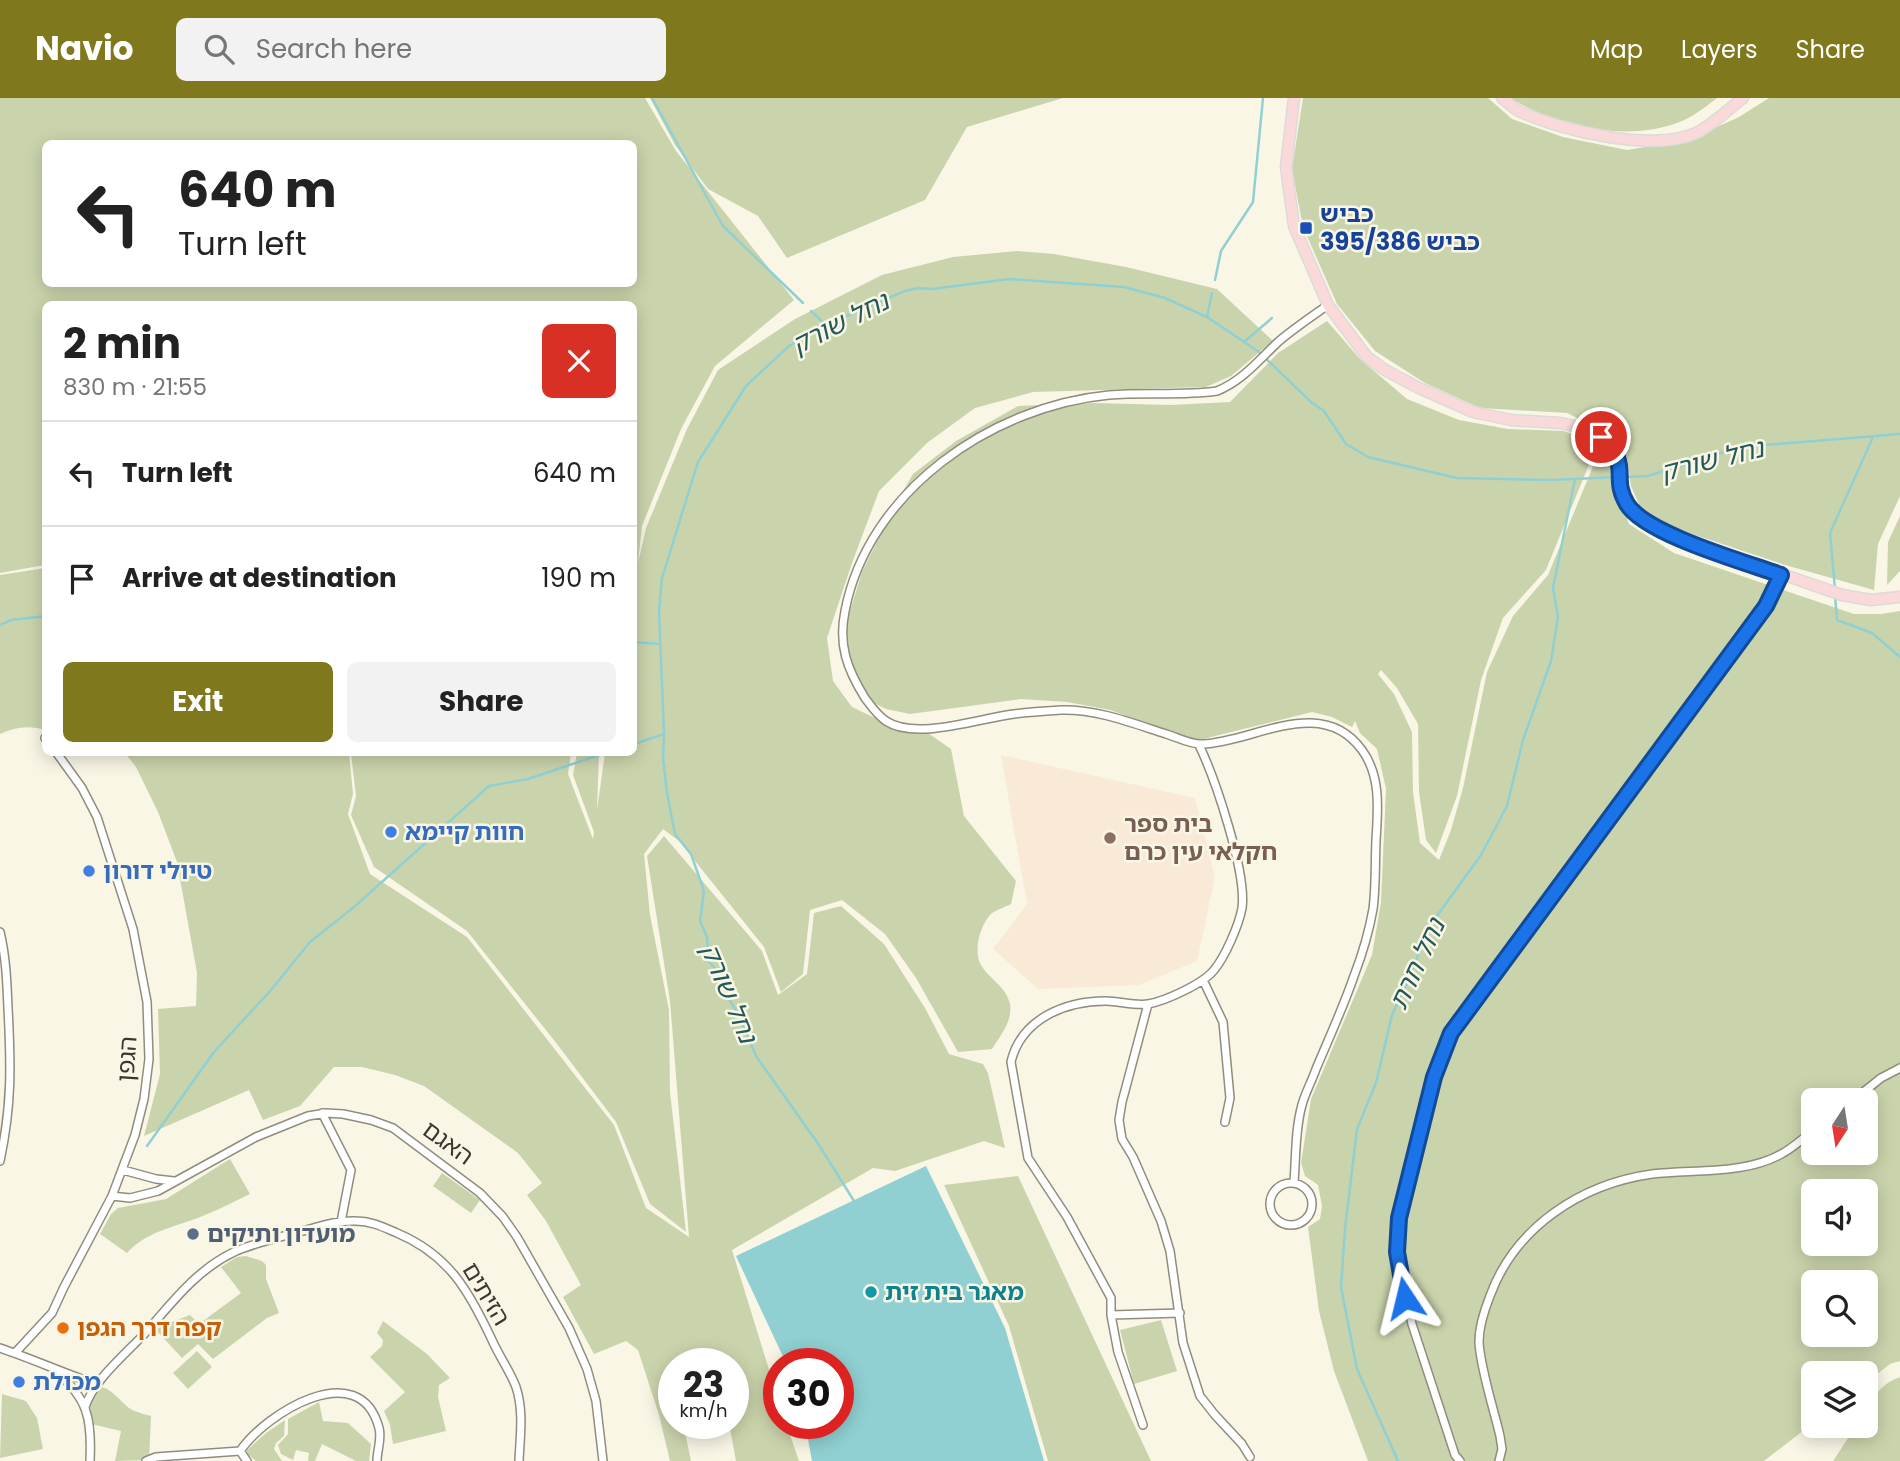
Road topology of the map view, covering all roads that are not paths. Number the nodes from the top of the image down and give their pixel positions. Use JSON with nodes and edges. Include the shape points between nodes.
{"nodes":[{"id":1,"x":1294,"y":98,"type":"edge"},
{"id":2,"x":1502,"y":98,"type":"edge"},
{"id":3,"x":1743,"y":98,"type":"edge"},
{"id":4,"x":1328,"y":305,"type":"junction"},
{"id":5,"x":1781,"y":575,"type":"junction"},
{"id":6,"x":1900,"y":597,"type":"edge"},
{"id":7,"x":1199,"y":745,"type":"junction"},
{"id":8,"x":59,"y":756,"type":"edge"},
{"id":9,"x":0,"y":932,"type":"edge"},
{"id":10,"x":1203,"y":980,"type":"junction"},
{"id":11,"x":1148,"y":1004,"type":"junction"},
{"id":12,"x":1900,"y":1068,"type":"edge"},
{"id":13,"x":1868,"y":1088,"type":"edge"},
{"id":14,"x":322,"y":1113,"type":"junction"},
{"id":15,"x":1225,"y":1122,"type":"dead end"},
{"id":16,"x":1801,"y":1139,"type":"edge"},
{"id":17,"x":0,"y":1161,"type":"edge"},
{"id":18,"x":123,"y":1170,"type":"junction"},
{"id":19,"x":175,"y":1181,"type":"junction"},
{"id":20,"x":1294,"y":1182,"type":"junction"},
{"id":21,"x":112,"y":1196,"type":"junction"},
{"id":22,"x":341,"y":1222,"type":"junction"},
{"id":23,"x":1180,"y":1313,"type":"junction"},
{"id":24,"x":1111,"y":1315,"type":"junction"},
{"id":25,"x":0,"y":1348,"type":"edge"},
{"id":26,"x":15,"y":1353,"type":"junction"},
{"id":27,"x":54,"y":1370,"type":"junction"},
{"id":28,"x":96,"y":1384,"type":"junction"},
{"id":29,"x":85,"y":1407,"type":"junction"},
{"id":30,"x":1143,"y":1425,"type":"dead end"},
{"id":31,"x":240,"y":1451,"type":"junction"},
{"id":32,"x":1250,"y":1457,"type":"dead end"},
{"id":33,"x":90,"y":1461,"type":"edge"},
{"id":34,"x":146,"y":1461,"type":"edge"},
{"id":35,"x":247,"y":1461,"type":"edge"},
{"id":36,"x":377,"y":1461,"type":"edge"},
{"id":37,"x":519,"y":1461,"type":"edge"},
{"id":38,"x":603,"y":1461,"type":"edge"},
{"id":39,"x":1460,"y":1461,"type":"edge"},
{"id":40,"x":1499,"y":1461,"type":"edge"}],
"edges":[{"from":1,"to":4,"type":"main road","via":[[1286,167],[1294,226]]},
{"from":2,"to":3,"type":"main road","via":[[1517,110],[1565,128],[1630,140],[1675,138],[1699,131]]},
{"from":4,"to":5,"type":"main road","via":[[1367,357],[1385,370],[1473,412],[1584,428],[1612,447],[1620,461],[1620,488],[1637,517],[1668,534]]},
{"from":4,"to":7,"type":"street","via":[[1217,391],[1107,395],[1052,406],[996,427],[926,473],[901,500],[874,539],[849,590],[841,628],[845,662],[873,709],[898,727],[934,728],[1015,714],[1075,710],[1104,714]]},
{"from":5,"to":6,"type":"main road","via":[[1842,596]]},
{"from":5,"to":39,"type":"street","via":[[1766,606],[1451,1033],[1434,1077],[1399,1218],[1397,1252],[1412,1324]]},
{"from":7,"to":10,"type":"street","via":[[1212,770],[1241,874],[1242,907],[1215,970]]},
{"from":7,"to":20,"type":"street","via":[[1278,726],[1331,726],[1361,748],[1377,786],[1373,909],[1353,978],[1301,1107]]},
{"from":8,"to":18,"type":"street","name":"הגפן","via":[[101,826],[143,973],[149,1031],[147,1074]]},
{"from":9,"to":17,"type":"street","via":[[11,1077]]},
{"from":10,"to":11,"type":"street"},
{"from":10,"to":15,"type":"street","via":[[1223,1023],[1230,1098]]},
{"from":11,"to":23,"type":"street","via":[[1119,1120],[1122,1139],[1161,1221]]},
{"from":11,"to":24,"type":"street","via":[[1089,1002],[1048,1015],[1027,1029],[1011,1062],[1028,1158],[1111,1298]]},
{"from":12,"to":13,"type":"street"},
{"from":14,"to":19,"type":"street","name":"האגם","via":[[273,1128]]},
{"from":14,"to":22,"type":"street","via":[[351,1170]]},
{"from":14,"to":38,"type":"street","name":"האגם","via":[[364,1118],[393,1128],[468,1182],[503,1217],[581,1354],[595,1395]]},
{"from":16,"to":40,"type":"street","via":[[1782,1154],[1758,1162],[1617,1183],[1565,1204],[1539,1223],[1512,1252],[1495,1282],[1480,1325],[1479,1344],[1502,1449]]},
{"from":18,"to":19,"type":"street"},
{"from":18,"to":21,"type":"street","name":"הגפן"},
{"from":19,"to":21,"type":"street","name":"האגם","via":[[152,1193]]},
{"from":20,"to":20,"type":"street","via":[[1279,1186],[1271,1198],[1272,1212],[1289,1225],[1303,1222],[1312,1210],[1307,1188]]},
{"from":21,"to":26,"type":"street","name":"הגפן","via":[[52,1313]]},
{"from":22,"to":28,"type":"street","name":"הזיתים","via":[[247,1247],[212,1265]]},
{"from":22,"to":37,"type":"street","name":"הזיתים","via":[[370,1222],[411,1239],[436,1255],[459,1279],[518,1394]]},
{"from":23,"to":24,"type":"street"},
{"from":23,"to":32,"type":"street","via":[[1183,1343],[1200,1396]]},
{"from":24,"to":30,"type":"street","via":[[1118,1352]]},
{"from":25,"to":26,"type":"street"},
{"from":26,"to":27,"type":"street"},
{"from":27,"to":28,"type":"street"},
{"from":27,"to":29,"type":"street"},
{"from":28,"to":29,"type":"street","name":"הזיתים"},
{"from":29,"to":33,"type":"street","via":[[92,1432]]},
{"from":31,"to":34,"type":"street"},
{"from":31,"to":35,"type":"street"},
{"from":31,"to":36,"type":"street","via":[[290,1410],[326,1394],[343,1392],[363,1400],[379,1425]]}]}
